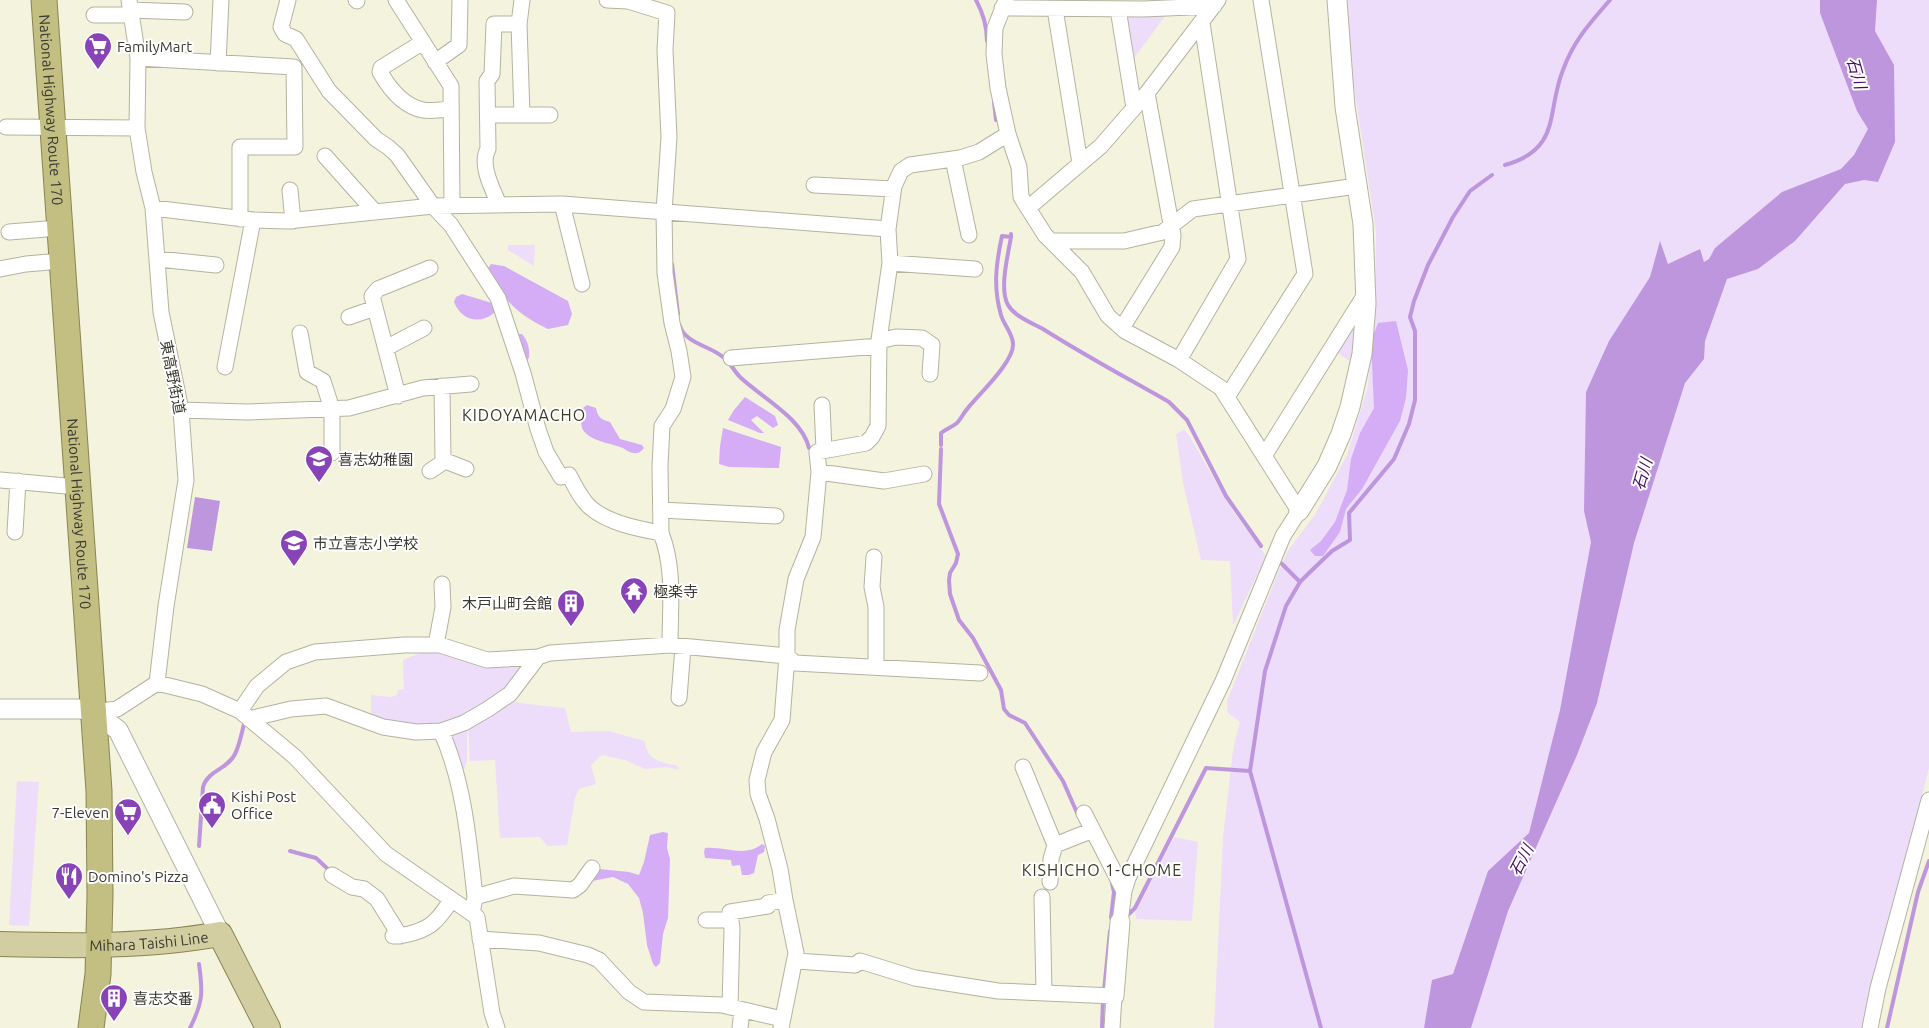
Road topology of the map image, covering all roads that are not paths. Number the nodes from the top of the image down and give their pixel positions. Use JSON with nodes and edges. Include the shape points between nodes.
{"nodes":[{"id":1,"x":44,"y":0,"type":"edge"},
{"id":2,"x":222,"y":0,"type":"edge"},
{"id":3,"x":288,"y":0,"type":"edge"},
{"id":4,"x":396,"y":0,"type":"edge"},
{"id":5,"x":460,"y":0,"type":"edge"},
{"id":6,"x":522,"y":0,"type":"edge"},
{"id":7,"x":607,"y":0,"type":"edge"},
{"id":8,"x":1261,"y":0,"type":"edge"},
{"id":9,"x":1337,"y":0,"type":"edge"},
{"id":10,"x":628,"y":1,"type":"edge"},
{"id":11,"x":1216,"y":3,"type":"edge"},
{"id":12,"x":1004,"y":4,"type":"edge"},
{"id":13,"x":1091,"y":4,"type":"edge"},
{"id":14,"x":1139,"y":5,"type":"edge"},
{"id":15,"x":1055,"y":8,"type":"junction"},
{"id":16,"x":130,"y":9,"type":"edge"},
{"id":17,"x":1118,"y":9,"type":"junction"},
{"id":18,"x":185,"y":12,"type":"dead end"},
{"id":19,"x":94,"y":15,"type":"dead end"},
{"id":20,"x":1202,"y":23,"type":"junction"},
{"id":21,"x":519,"y":24,"type":"junction"},
{"id":22,"x":423,"y":42,"type":"junction"},
{"id":23,"x":138,"y":58,"type":"junction"},
{"id":24,"x":435,"y":62,"type":"junction"},
{"id":25,"x":218,"y":63,"type":"junction"},
{"id":26,"x":1147,"y":93,"type":"junction"},
{"id":27,"x":1134,"y":108,"type":"junction"},
{"id":28,"x":451,"y":109,"type":"junction"},
{"id":29,"x":488,"y":115,"type":"junction"},
{"id":30,"x":522,"y":115,"type":"junction"},
{"id":31,"x":550,"y":115,"type":"dead end"},
{"id":32,"x":6,"y":127,"type":"dead end"},
{"id":33,"x":52,"y":128,"type":"junction"},
{"id":34,"x":137,"y":128,"type":"junction"},
{"id":35,"x":1008,"y":134,"type":"junction"},
{"id":36,"x":325,"y":156,"type":"dead end"},
{"id":37,"x":953,"y":159,"type":"junction"},
{"id":38,"x":1080,"y":164,"type":"junction"},
{"id":39,"x":814,"y":185,"type":"dead end"},
{"id":40,"x":1357,"y":186,"type":"junction"},
{"id":41,"x":893,"y":189,"type":"junction"},
{"id":42,"x":290,"y":190,"type":"dead end"},
{"id":43,"x":1293,"y":195,"type":"junction"},
{"id":44,"x":562,"y":204,"type":"junction"},
{"id":45,"x":1230,"y":204,"type":"junction"},
{"id":46,"x":499,"y":205,"type":"junction"},
{"id":47,"x":433,"y":206,"type":"junction"},
{"id":48,"x":452,"y":206,"type":"junction"},
{"id":49,"x":153,"y":208,"type":"junction"},
{"id":50,"x":1028,"y":208,"type":"junction"},
{"id":51,"x":375,"y":212,"type":"junction"},
{"id":52,"x":664,"y":212,"type":"junction"},
{"id":53,"x":247,"y":219,"type":"junction"},
{"id":54,"x":293,"y":221,"type":"junction"},
{"id":55,"x":1172,"y":226,"type":"junction"},
{"id":56,"x":59,"y":228,"type":"junction"},
{"id":57,"x":888,"y":229,"type":"junction"},
{"id":58,"x":10,"y":232,"type":"dead end"},
{"id":59,"x":969,"y":235,"type":"dead end"},
{"id":60,"x":1051,"y":241,"type":"junction"},
{"id":61,"x":158,"y":259,"type":"junction"},
{"id":62,"x":61,"y":261,"type":"junction"},
{"id":63,"x":890,"y":263,"type":"junction"},
{"id":64,"x":216,"y":265,"type":"dead end"},
{"id":65,"x":430,"y":268,"type":"dead end"},
{"id":66,"x":0,"y":269,"type":"edge"},
{"id":67,"x":975,"y":269,"type":"dead end"},
{"id":68,"x":582,"y":284,"type":"dead end"},
{"id":69,"x":1366,"y":292,"type":"junction"},
{"id":70,"x":375,"y":308,"type":"junction"},
{"id":71,"x":350,"y":317,"type":"dead end"},
{"id":72,"x":424,"y":328,"type":"dead end"},
{"id":73,"x":1122,"y":328,"type":"junction"},
{"id":74,"x":300,"y":333,"type":"dead end"},
{"id":75,"x":879,"y":344,"type":"junction"},
{"id":76,"x":386,"y":348,"type":"junction"},
{"id":77,"x":731,"y":358,"type":"dead end"},
{"id":78,"x":1179,"y":360,"type":"junction"},
{"id":79,"x":225,"y":367,"type":"dead end"},
{"id":80,"x":930,"y":374,"type":"dead end"},
{"id":81,"x":471,"y":384,"type":"dead end"},
{"id":82,"x":442,"y":386,"type":"junction"},
{"id":83,"x":398,"y":396,"type":"junction"},
{"id":84,"x":1227,"y":397,"type":"junction"},
{"id":85,"x":822,"y":405,"type":"dead end"},
{"id":86,"x":332,"y":409,"type":"junction"},
{"id":87,"x":181,"y":410,"type":"junction"},
{"id":88,"x":824,"y":450,"type":"junction"},
{"id":89,"x":332,"y":453,"type":"dead end"},
{"id":90,"x":1264,"y":456,"type":"junction"},
{"id":91,"x":443,"y":460,"type":"junction"},
{"id":92,"x":466,"y":469,"type":"dead end"},
{"id":93,"x":430,"y":471,"type":"dead end"},
{"id":94,"x":819,"y":472,"type":"junction"},
{"id":95,"x":924,"y":474,"type":"dead end"},
{"id":96,"x":0,"y":480,"type":"edge"},
{"id":97,"x":18,"y":481,"type":"junction"},
{"id":98,"x":77,"y":488,"type":"junction"},
{"id":99,"x":661,"y":510,"type":"junction"},
{"id":100,"x":1299,"y":511,"type":"junction"},
{"id":101,"x":776,"y":516,"type":"dead end"},
{"id":102,"x":15,"y":532,"type":"dead end"},
{"id":103,"x":661,"y":533,"type":"junction"},
{"id":104,"x":874,"y":557,"type":"dead end"},
{"id":105,"x":442,"y":584,"type":"dead end"},
{"id":106,"x":436,"y":645,"type":"junction"},
{"id":107,"x":676,"y":646,"type":"junction"},
{"id":108,"x":787,"y":656,"type":"junction"},
{"id":109,"x":538,"y":657,"type":"junction"},
{"id":110,"x":876,"y":667,"type":"junction"},
{"id":111,"x":980,"y":673,"type":"dead end"},
{"id":112,"x":156,"y":684,"type":"junction"},
{"id":113,"x":679,"y":698,"type":"dead end"},
{"id":114,"x":0,"y":709,"type":"edge"},
{"id":115,"x":93,"y":712,"type":"junction"},
{"id":116,"x":245,"y":715,"type":"junction"},
{"id":117,"x":441,"y":731,"type":"junction"},
{"id":118,"x":1023,"y":767,"type":"dead end"},
{"id":119,"x":1929,"y":800,"type":"edge"},
{"id":120,"x":1084,"y":813,"type":"dead end"},
{"id":121,"x":1093,"y":830,"type":"junction"},
{"id":122,"x":1055,"y":845,"type":"junction"},
{"id":123,"x":592,"y":868,"type":"dead end"},
{"id":124,"x":332,"y":875,"type":"dead end"},
{"id":125,"x":1050,"y":882,"type":"dead end"},
{"id":126,"x":1124,"y":891,"type":"junction"},
{"id":127,"x":475,"y":897,"type":"junction"},
{"id":128,"x":1042,"y":897,"type":"dead end"},
{"id":129,"x":452,"y":900,"type":"junction"},
{"id":130,"x":785,"y":900,"type":"junction"},
{"id":131,"x":472,"y":914,"type":"junction"},
{"id":132,"x":706,"y":920,"type":"dead end"},
{"id":133,"x":730,"y":920,"type":"junction"},
{"id":134,"x":1120,"y":922,"type":"joint"},
{"id":135,"x":220,"y":934,"type":"junction"},
{"id":136,"x":480,"y":939,"type":"junction"},
{"id":137,"x":0,"y":944,"type":"edge"},
{"id":138,"x":98,"y":944,"type":"junction"},
{"id":139,"x":796,"y":961,"type":"junction"},
{"id":140,"x":1044,"y":993,"type":"junction"},
{"id":141,"x":1114,"y":996,"type":"junction"},
{"id":142,"x":736,"y":1009,"type":"junction"},
{"id":143,"x":782,"y":1024,"type":"edge"},
{"id":144,"x":91,"y":1028,"type":"edge"},
{"id":145,"x":268,"y":1028,"type":"edge"},
{"id":146,"x":497,"y":1028,"type":"edge"},
{"id":147,"x":740,"y":1028,"type":"edge"},
{"id":148,"x":1112,"y":1028,"type":"edge"},
{"id":149,"x":1870,"y":1028,"type":"edge"}],
"edges":[{"from":1,"to":33,"type":"highway","name":"National Highway Route 170"},
{"from":2,"to":25,"type":"street"},
{"from":3,"to":47,"type":"street","via":[[282,27],[285,34],[296,39],[329,91],[376,139],[397,155]]},
{"from":4,"to":22,"type":"street"},
{"from":5,"to":24,"type":"street","via":[[459,45]]},
{"from":6,"to":21,"type":"street"},
{"from":7,"to":10,"type":"street"},
{"from":8,"to":43,"type":"street"},
{"from":9,"to":40,"type":"street","via":[[1345,107]]},
{"from":10,"to":52,"type":"street","via":[[667,14],[665,50],[669,137]]},
{"from":11,"to":14,"type":"street"},
{"from":11,"to":20,"type":"street"},
{"from":12,"to":15,"type":"street"},
{"from":12,"to":35,"type":"street","via":[[995,28],[994,54]]},
{"from":13,"to":15,"type":"street"},
{"from":13,"to":17,"type":"street"},
{"from":14,"to":17,"type":"street"},
{"from":15,"to":38,"type":"street"},
{"from":16,"to":18,"type":"street"},
{"from":16,"to":19,"type":"street"},
{"from":16,"to":23,"type":"street","name":"東高野街道"},
{"from":17,"to":27,"type":"street"},
{"from":20,"to":26,"type":"street"},
{"from":20,"to":45,"type":"street"},
{"from":21,"to":29,"type":"street","via":[[494,24],[492,74],[487,81]]},
{"from":21,"to":30,"type":"street"},
{"from":22,"to":24,"type":"street"},
{"from":22,"to":28,"type":"street","via":[[381,68],[380,72],[391,91],[409,104],[423,110]]},
{"from":23,"to":25,"type":"street"},
{"from":23,"to":34,"type":"street","name":"東高野街道"},
{"from":24,"to":28,"type":"street","via":[[450,86]]},
{"from":25,"to":53,"type":"street","via":[[294,67],[295,147],[240,146]]},
{"from":26,"to":27,"type":"street"},
{"from":26,"to":55,"type":"street"},
{"from":27,"to":38,"type":"street","via":[[1101,146]]},
{"from":28,"to":48,"type":"street"},
{"from":29,"to":30,"type":"street"},
{"from":29,"to":46,"type":"street","via":[[486,173]]},
{"from":30,"to":31,"type":"street"},
{"from":32,"to":33,"type":"street"},
{"from":33,"to":34,"type":"street"},
{"from":33,"to":56,"type":"highway","name":"National Highway Route 170"},
{"from":34,"to":49,"type":"street","name":"東高野街道"},
{"from":35,"to":37,"type":"street","via":[[979,152]]},
{"from":35,"to":50,"type":"street","via":[[1019,167],[1021,196]]},
{"from":36,"to":51,"type":"street"},
{"from":37,"to":41,"type":"street","via":[[910,165],[901,171]]},
{"from":37,"to":59,"type":"street"},
{"from":38,"to":50,"type":"street"},
{"from":39,"to":41,"type":"street","via":[[840,179]]},
{"from":40,"to":43,"type":"street"},
{"from":40,"to":69,"type":"street","via":[[1363,224]]},
{"from":41,"to":57,"type":"street"},
{"from":42,"to":54,"type":"street"},
{"from":43,"to":45,"type":"street"},
{"from":43,"to":84,"type":"street","via":[[1305,274]]},
{"from":44,"to":46,"type":"street"},
{"from":44,"to":52,"type":"street"},
{"from":44,"to":68,"type":"street"},
{"from":45,"to":55,"type":"street","via":[[1193,210]]},
{"from":45,"to":78,"type":"street","via":[[1238,259]]},
{"from":46,"to":48,"type":"street"},
{"from":47,"to":48,"type":"street"},
{"from":47,"to":51,"type":"street"},
{"from":47,"to":103,"type":"street","via":[[451,225],[498,298],[546,452],[561,477],[569,475],[591,509],[632,528]]},
{"from":49,"to":53,"type":"street"},
{"from":49,"to":61,"type":"street","name":"東高野街道"},
{"from":50,"to":60,"type":"street"},
{"from":51,"to":54,"type":"street"},
{"from":52,"to":57,"type":"street"},
{"from":52,"to":99,"type":"street","via":[[666,273],[683,377],[673,409],[662,426]]},
{"from":53,"to":54,"type":"street"},
{"from":53,"to":79,"type":"street"},
{"from":55,"to":60,"type":"street","via":[[1163,232],[1124,240]]},
{"from":55,"to":73,"type":"street","via":[[1172,247]]},
{"from":56,"to":58,"type":"street"},
{"from":56,"to":62,"type":"highway","name":"National Highway Route 170"},
{"from":57,"to":63,"type":"street"},
{"from":60,"to":73,"type":"street","via":[[1082,272],[1108,316]]},
{"from":61,"to":64,"type":"street"},
{"from":61,"to":87,"type":"street","name":"東高野街道","via":[[161,312]]},
{"from":62,"to":66,"type":"street"},
{"from":62,"to":98,"type":"highway","name":"National Highway Route 170"},
{"from":63,"to":67,"type":"street"},
{"from":63,"to":75,"type":"street"},
{"from":65,"to":70,"type":"street","via":[[378,289],[372,296]]},
{"from":69,"to":90,"type":"street"},
{"from":69,"to":100,"type":"street","via":[[1362,354],[1350,407],[1327,466]]},
{"from":70,"to":71,"type":"street"},
{"from":70,"to":76,"type":"street"},
{"from":72,"to":76,"type":"street"},
{"from":73,"to":78,"type":"street"},
{"from":74,"to":86,"type":"street","via":[[307,372],[323,381]]},
{"from":75,"to":77,"type":"street"},
{"from":75,"to":80,"type":"street","via":[[896,337],[922,338],[932,345]]},
{"from":75,"to":88,"type":"street","via":[[878,426],[866,443]]},
{"from":76,"to":83,"type":"street"},
{"from":78,"to":84,"type":"street","via":[[1222,388]]},
{"from":81,"to":82,"type":"street"},
{"from":82,"to":83,"type":"street"},
{"from":82,"to":91,"type":"street"},
{"from":83,"to":86,"type":"street"},
{"from":84,"to":90,"type":"street"},
{"from":85,"to":88,"type":"street"},
{"from":86,"to":87,"type":"street"},
{"from":86,"to":89,"type":"street"},
{"from":87,"to":112,"type":"street","name":"東高野街道","via":[[186,480]]},
{"from":88,"to":94,"type":"street","via":[[817,452]]},
{"from":90,"to":100,"type":"street"},
{"from":91,"to":92,"type":"street"},
{"from":91,"to":93,"type":"street"},
{"from":94,"to":95,"type":"street","via":[[885,488]]},
{"from":94,"to":108,"type":"street","via":[[813,537],[796,579],[787,630]]},
{"from":96,"to":97,"type":"street"},
{"from":97,"to":98,"type":"street"},
{"from":97,"to":102,"type":"street"},
{"from":98,"to":115,"type":"highway","name":"National Highway Route 170"},
{"from":99,"to":101,"type":"street"},
{"from":99,"to":103,"type":"street"},
{"from":100,"to":126,"type":"street","via":[[1283,536],[1223,682]]},
{"from":103,"to":107,"type":"street","via":[[670,575]]},
{"from":104,"to":110,"type":"street","via":[[872,587],[876,607]]},
{"from":105,"to":106,"type":"street","via":[[443,607]]},
{"from":106,"to":109,"type":"street","via":[[487,660]]},
{"from":106,"to":116,"type":"street","via":[[315,652],[286,662],[256,686]]},
{"from":107,"to":108,"type":"street"},
{"from":107,"to":109,"type":"street","via":[[550,653]]},
{"from":107,"to":113,"type":"street"},
{"from":108,"to":110,"type":"street","via":[[795,663]]},
{"from":108,"to":130,"type":"street","via":[[782,720],[764,752],[757,780]]},
{"from":109,"to":117,"type":"street","via":[[510,694],[464,723]]},
{"from":110,"to":111,"type":"street"},
{"from":112,"to":115,"type":"street","via":[[117,709]]},
{"from":112,"to":116,"type":"street","via":[[202,694]]},
{"from":114,"to":115,"type":"street","via":[[81,709]]},
{"from":115,"to":135,"type":"street","via":[[118,730]]},
{"from":115,"to":138,"type":"highway","name":"National Highway Route 170","via":[[100,791]]},
{"from":116,"to":117,"type":"street","via":[[326,706],[383,728]]},
{"from":116,"to":129,"type":"street","via":[[295,757],[386,854]]},
{"from":117,"to":127,"type":"street","via":[[460,791]]},
{"from":118,"to":122,"type":"street"},
{"from":119,"to":149,"type":"street"},
{"from":120,"to":121,"type":"street"},
{"from":121,"to":122,"type":"street"},
{"from":121,"to":126,"type":"street"},
{"from":122,"to":125,"type":"street"},
{"from":123,"to":127,"type":"street","via":[[573,890],[514,886]]},
{"from":124,"to":129,"type":"street","via":[[352,887],[364,889],[377,899],[396,936],[434,923]]},
{"from":126,"to":134,"type":"street"},
{"from":127,"to":131,"type":"street"},
{"from":128,"to":140,"type":"street"},
{"from":129,"to":131,"type":"street"},
{"from":130,"to":133,"type":"street","via":[[730,912]]},
{"from":130,"to":139,"type":"street"},
{"from":131,"to":136,"type":"street","via":[[477,917]]},
{"from":132,"to":133,"type":"street"},
{"from":133,"to":142,"type":"street"},
{"from":134,"to":141,"type":"street"},
{"from":135,"to":138,"type":"main road","name":"Mihara Taishi Line","via":[[165,943]]},
{"from":135,"to":145,"type":"main road","name":"Mihara Taishi Line"},
{"from":136,"to":142,"type":"street","via":[[538,943],[588,955],[600,960],[629,992],[644,1002],[722,1004]]},
{"from":136,"to":146,"type":"street"},
{"from":137,"to":138,"type":"main road","name":"Mihara Taishi Line"},
{"from":138,"to":144,"type":"highway","name":"National Highway Route 170"},
{"from":139,"to":140,"type":"street","via":[[855,965],[860,961],[915,978],[998,991]]},
{"from":139,"to":143,"type":"street"},
{"from":140,"to":141,"type":"street"},
{"from":141,"to":148,"type":"street"},
{"from":142,"to":143,"type":"street"},
{"from":142,"to":147,"type":"street"}]}
